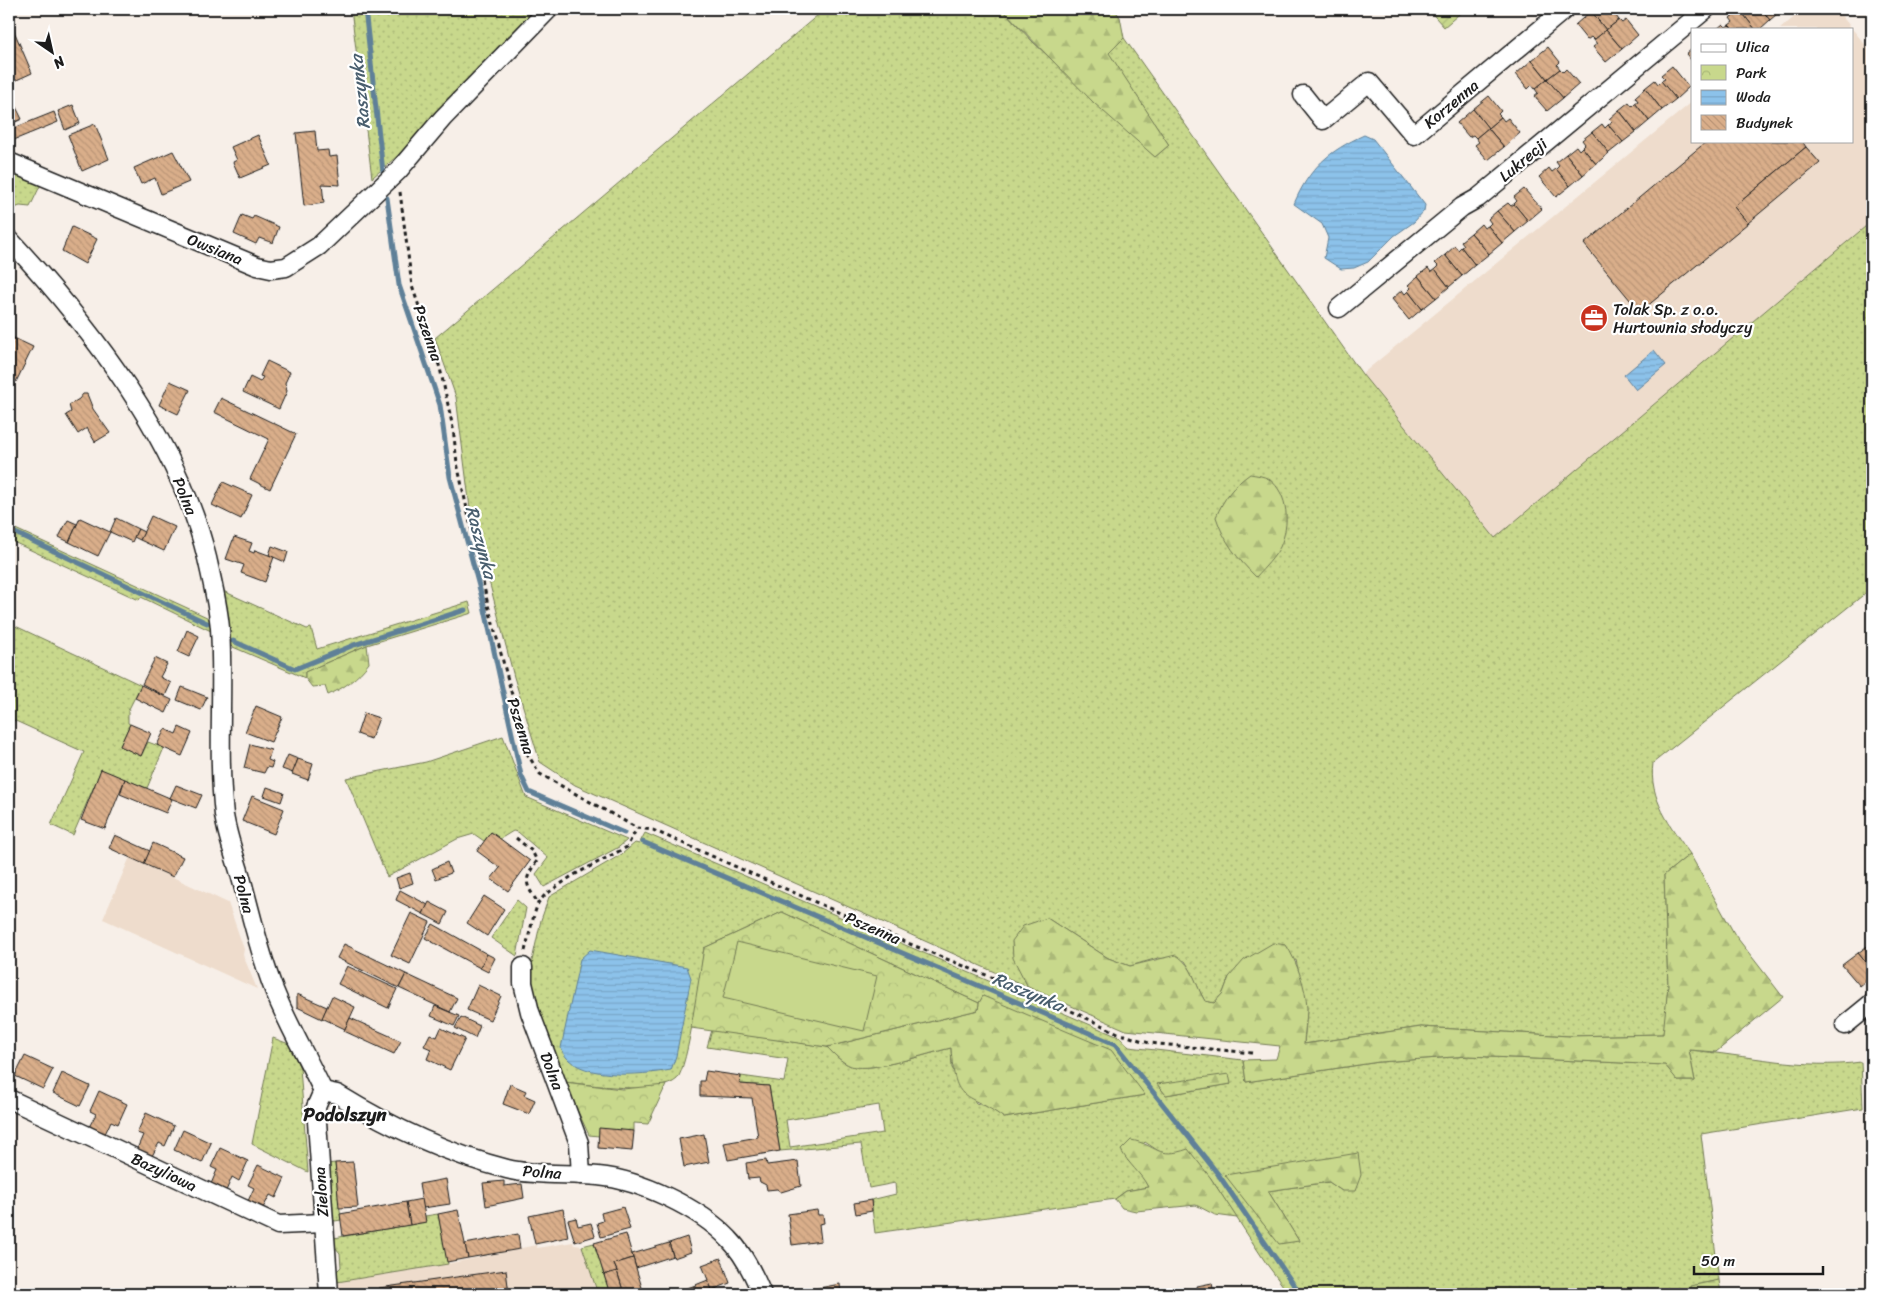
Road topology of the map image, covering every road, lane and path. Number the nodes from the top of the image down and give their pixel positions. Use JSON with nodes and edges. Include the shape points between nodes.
{"nodes":[{"id":1,"x":550,"y":9,"type":"edge"},
{"id":2,"x":1565,"y":9,"type":"edge"},
{"id":3,"x":1706,"y":9,"type":"edge"},
{"id":4,"x":1303,"y":96,"type":"dead end"},
{"id":5,"x":9,"y":162,"type":"edge"},
{"id":6,"x":398,"y":171,"type":"junction"},
{"id":7,"x":9,"y":239,"type":"edge"},
{"id":8,"x":1339,"y":308,"type":"dead end"},
{"id":9,"x":637,"y":828,"type":"junction"},
{"id":10,"x":516,"y":838,"type":"dead end"},
{"id":11,"x":538,"y":903,"type":"junction"},
{"id":12,"x":523,"y":967,"type":"joint"},
{"id":13,"x":1872,"y":1003,"type":"edge"},
{"id":14,"x":1844,"y":1025,"type":"dead end"},
{"id":15,"x":1252,"y":1053,"type":"dead end"},
{"id":16,"x":323,"y":1092,"type":"junction"},
{"id":17,"x":9,"y":1099,"type":"edge"},
{"id":18,"x":582,"y":1175,"type":"junction"},
{"id":19,"x":324,"y":1223,"type":"junction"},
{"id":20,"x":329,"y":1294,"type":"edge"},
{"id":21,"x":762,"y":1294,"type":"edge"}],
"edges":[{"from":1,"to":6,"type":"street","via":[[443,118]]},
{"from":2,"to":4,"type":"street","name":"Korzenna","via":[[1414,135],[1369,82],[1323,120]]},
{"from":3,"to":8,"type":"street","name":"Lukrecji","via":[[1478,198],[1462,207]]},
{"from":5,"to":6,"type":"street","name":"Owsiana","via":[[257,266],[272,269],[286,267],[319,246]]},
{"from":6,"to":9,"type":"path","name":"Pszenna","via":[[412,286],[440,368],[486,595],[528,755],[540,774]]},
{"from":7,"to":16,"type":"street","name":"Polna","via":[[58,295],[127,388],[151,425],[190,503],[207,557],[220,626],[221,779],[229,842],[266,967],[287,1021]]},
{"from":9,"to":11,"type":"path","via":[[627,847],[572,876],[545,894]]},
{"from":9,"to":15,"type":"path","name":"Pszenna","via":[[653,830],[1118,1033],[1149,1043]]},
{"from":10,"to":11,"type":"path","via":[[536,856],[537,861],[526,879]]},
{"from":11,"to":12,"type":"path","via":[[526,942]]},
{"from":12,"to":18,"type":"street","name":"Dolna","via":[[530,1012],[579,1143]]},
{"from":13,"to":14,"type":"street"},
{"from":16,"to":18,"type":"street","name":"Polna","via":[[337,1094],[437,1145],[508,1170]]},
{"from":16,"to":19,"type":"street","name":"Zielona","via":[[316,1107]]},
{"from":17,"to":19,"type":"street","name":"Bazyliowa","via":[[278,1225]]},
{"from":18,"to":21,"type":"street","name":"Polna","via":[[601,1176],[644,1188],[685,1206],[729,1239],[740,1252]]},
{"from":19,"to":20,"type":"street","name":"Zielona"}]}
